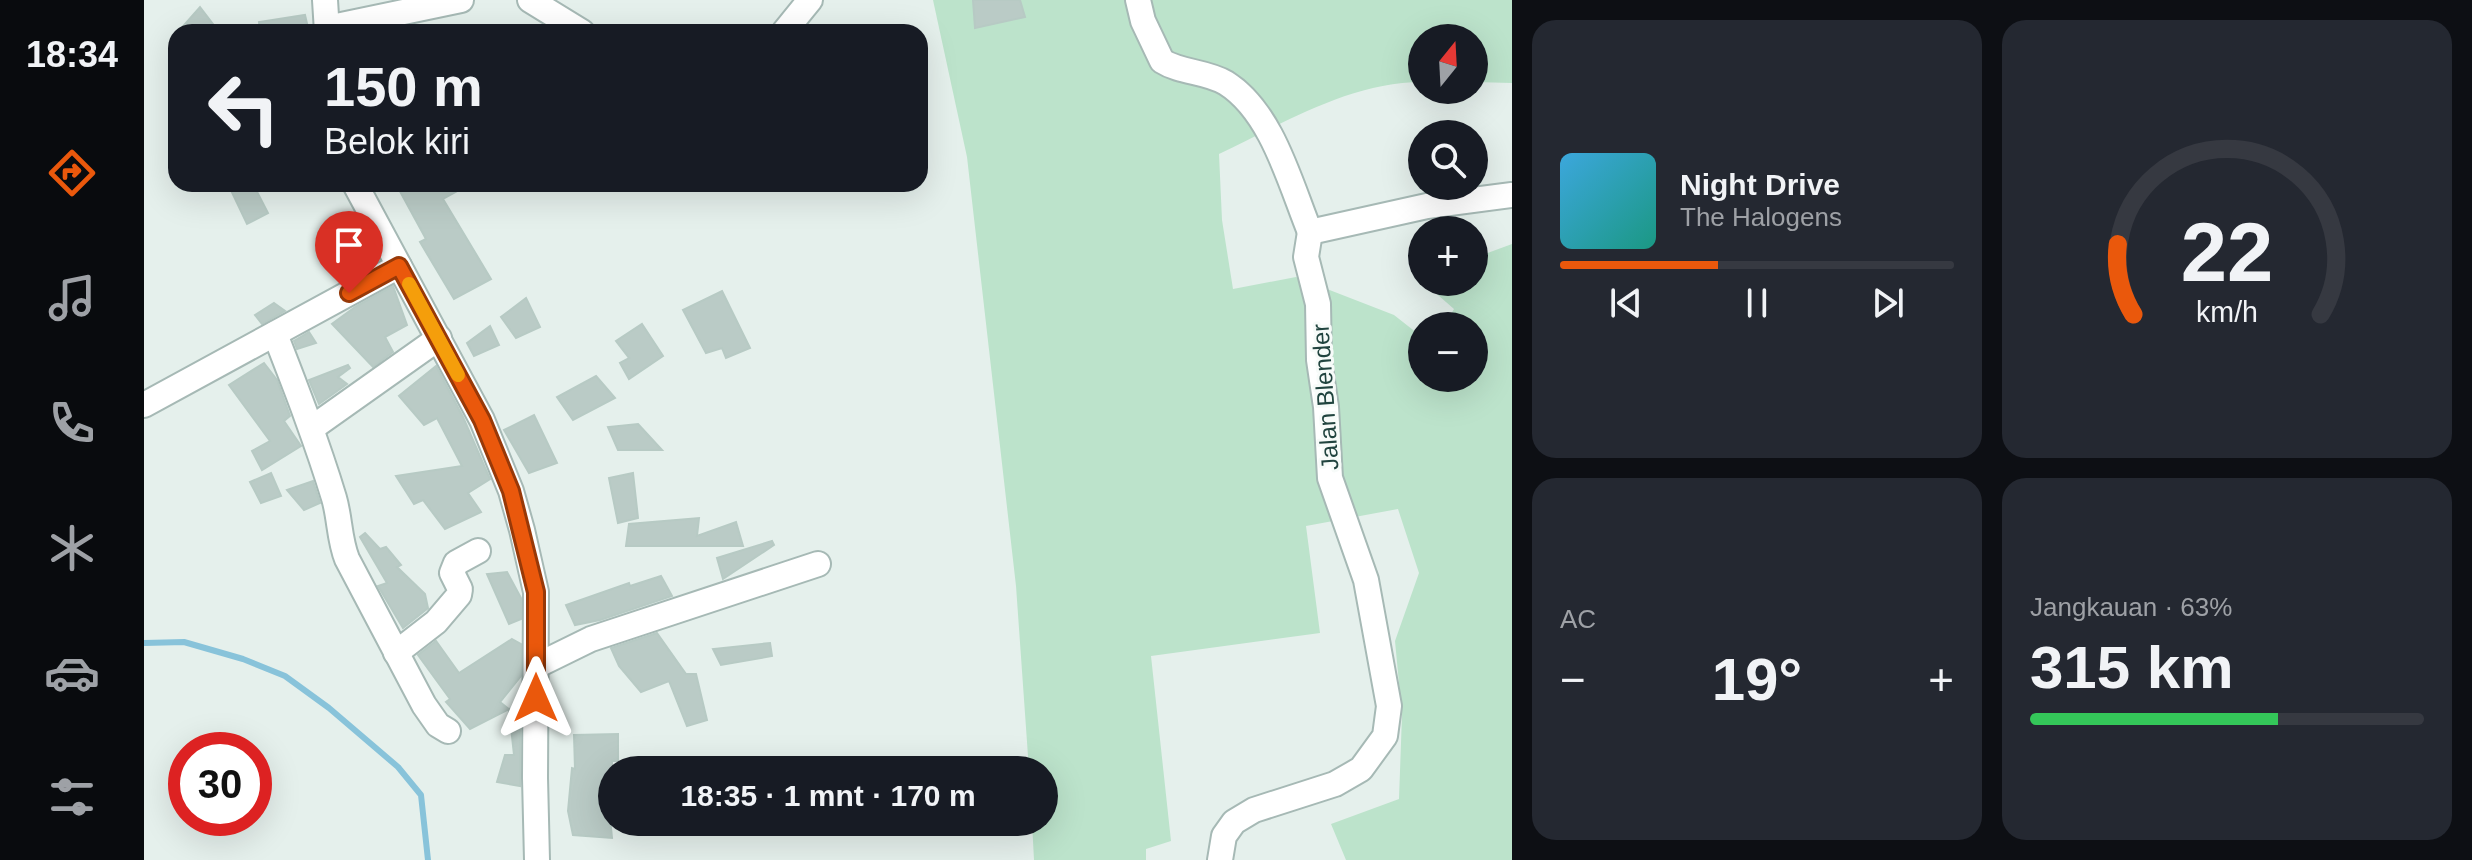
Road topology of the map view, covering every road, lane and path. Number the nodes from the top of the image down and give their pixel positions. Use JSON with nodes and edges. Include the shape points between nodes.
{"nodes":[{"id":1,"x":325,"y":0,"type":"edge"},
{"id":2,"x":461,"y":0,"type":"edge"},
{"id":3,"x":530,"y":0,"type":"edge"},
{"id":4,"x":810,"y":0,"type":"edge"},
{"id":5,"x":1138,"y":0,"type":"edge"},
{"id":6,"x":327,"y":24,"type":"edge"},
{"id":7,"x":354,"y":24,"type":"edge"},
{"id":8,"x":569,"y":24,"type":"edge"},
{"id":9,"x":790,"y":24,"type":"edge"},
{"id":10,"x":359,"y":192,"type":"edge"},
{"id":11,"x":1512,"y":195,"type":"edge"},
{"id":12,"x":1310,"y":232,"type":"junction"},
{"id":13,"x":399,"y":266,"type":"junction"},
{"id":14,"x":275,"y":334,"type":"junction"},
{"id":15,"x":439,"y":338,"type":"junction"},
{"id":16,"x":144,"y":405,"type":"edge"},
{"id":17,"x":312,"y":428,"type":"junction"},
{"id":18,"x":478,"y":551,"type":"dead end"},
{"id":19,"x":818,"y":564,"type":"dead end"},
{"id":20,"x":396,"y":653,"type":"junction"},
{"id":21,"x":536,"y":666,"type":"junction"},
{"id":22,"x":448,"y":731,"type":"dead end"},
{"id":23,"x":537,"y":860,"type":"edge"},
{"id":24,"x":1220,"y":860,"type":"edge"}],
"edges":[{"from":1,"to":6,"type":"street"},
{"from":2,"to":7,"type":"street"},
{"from":3,"to":8,"type":"street"},
{"from":4,"to":9,"type":"street"},
{"from":5,"to":12,"type":"street","via":[[1162,61],[1216,77],[1258,113]]},
{"from":10,"to":13,"type":"street"},
{"from":11,"to":12,"type":"street","via":[[1427,206]]},
{"from":12,"to":24,"type":"street","name":"Jalan Blender","via":[[1306,257],[1318,304],[1330,478],[1366,580],[1389,706],[1385,736],[1361,769],[1335,784],[1254,810],[1234,822],[1224,836]]},
{"from":13,"to":14,"type":"street"},
{"from":13,"to":15,"type":"street"},
{"from":14,"to":16,"type":"street"},
{"from":14,"to":17,"type":"street"},
{"from":15,"to":17,"type":"street"},
{"from":15,"to":21,"type":"street","via":[[511,491],[536,592]]},
{"from":17,"to":20,"type":"street","via":[[340,518],[343,550]]},
{"from":18,"to":20,"type":"street","via":[[456,563],[452,573],[459,595],[436,622]]},
{"from":19,"to":21,"type":"street","via":[[591,639]]},
{"from":20,"to":22,"type":"street","via":[[430,715]]},
{"from":21,"to":23,"type":"street"}]}
